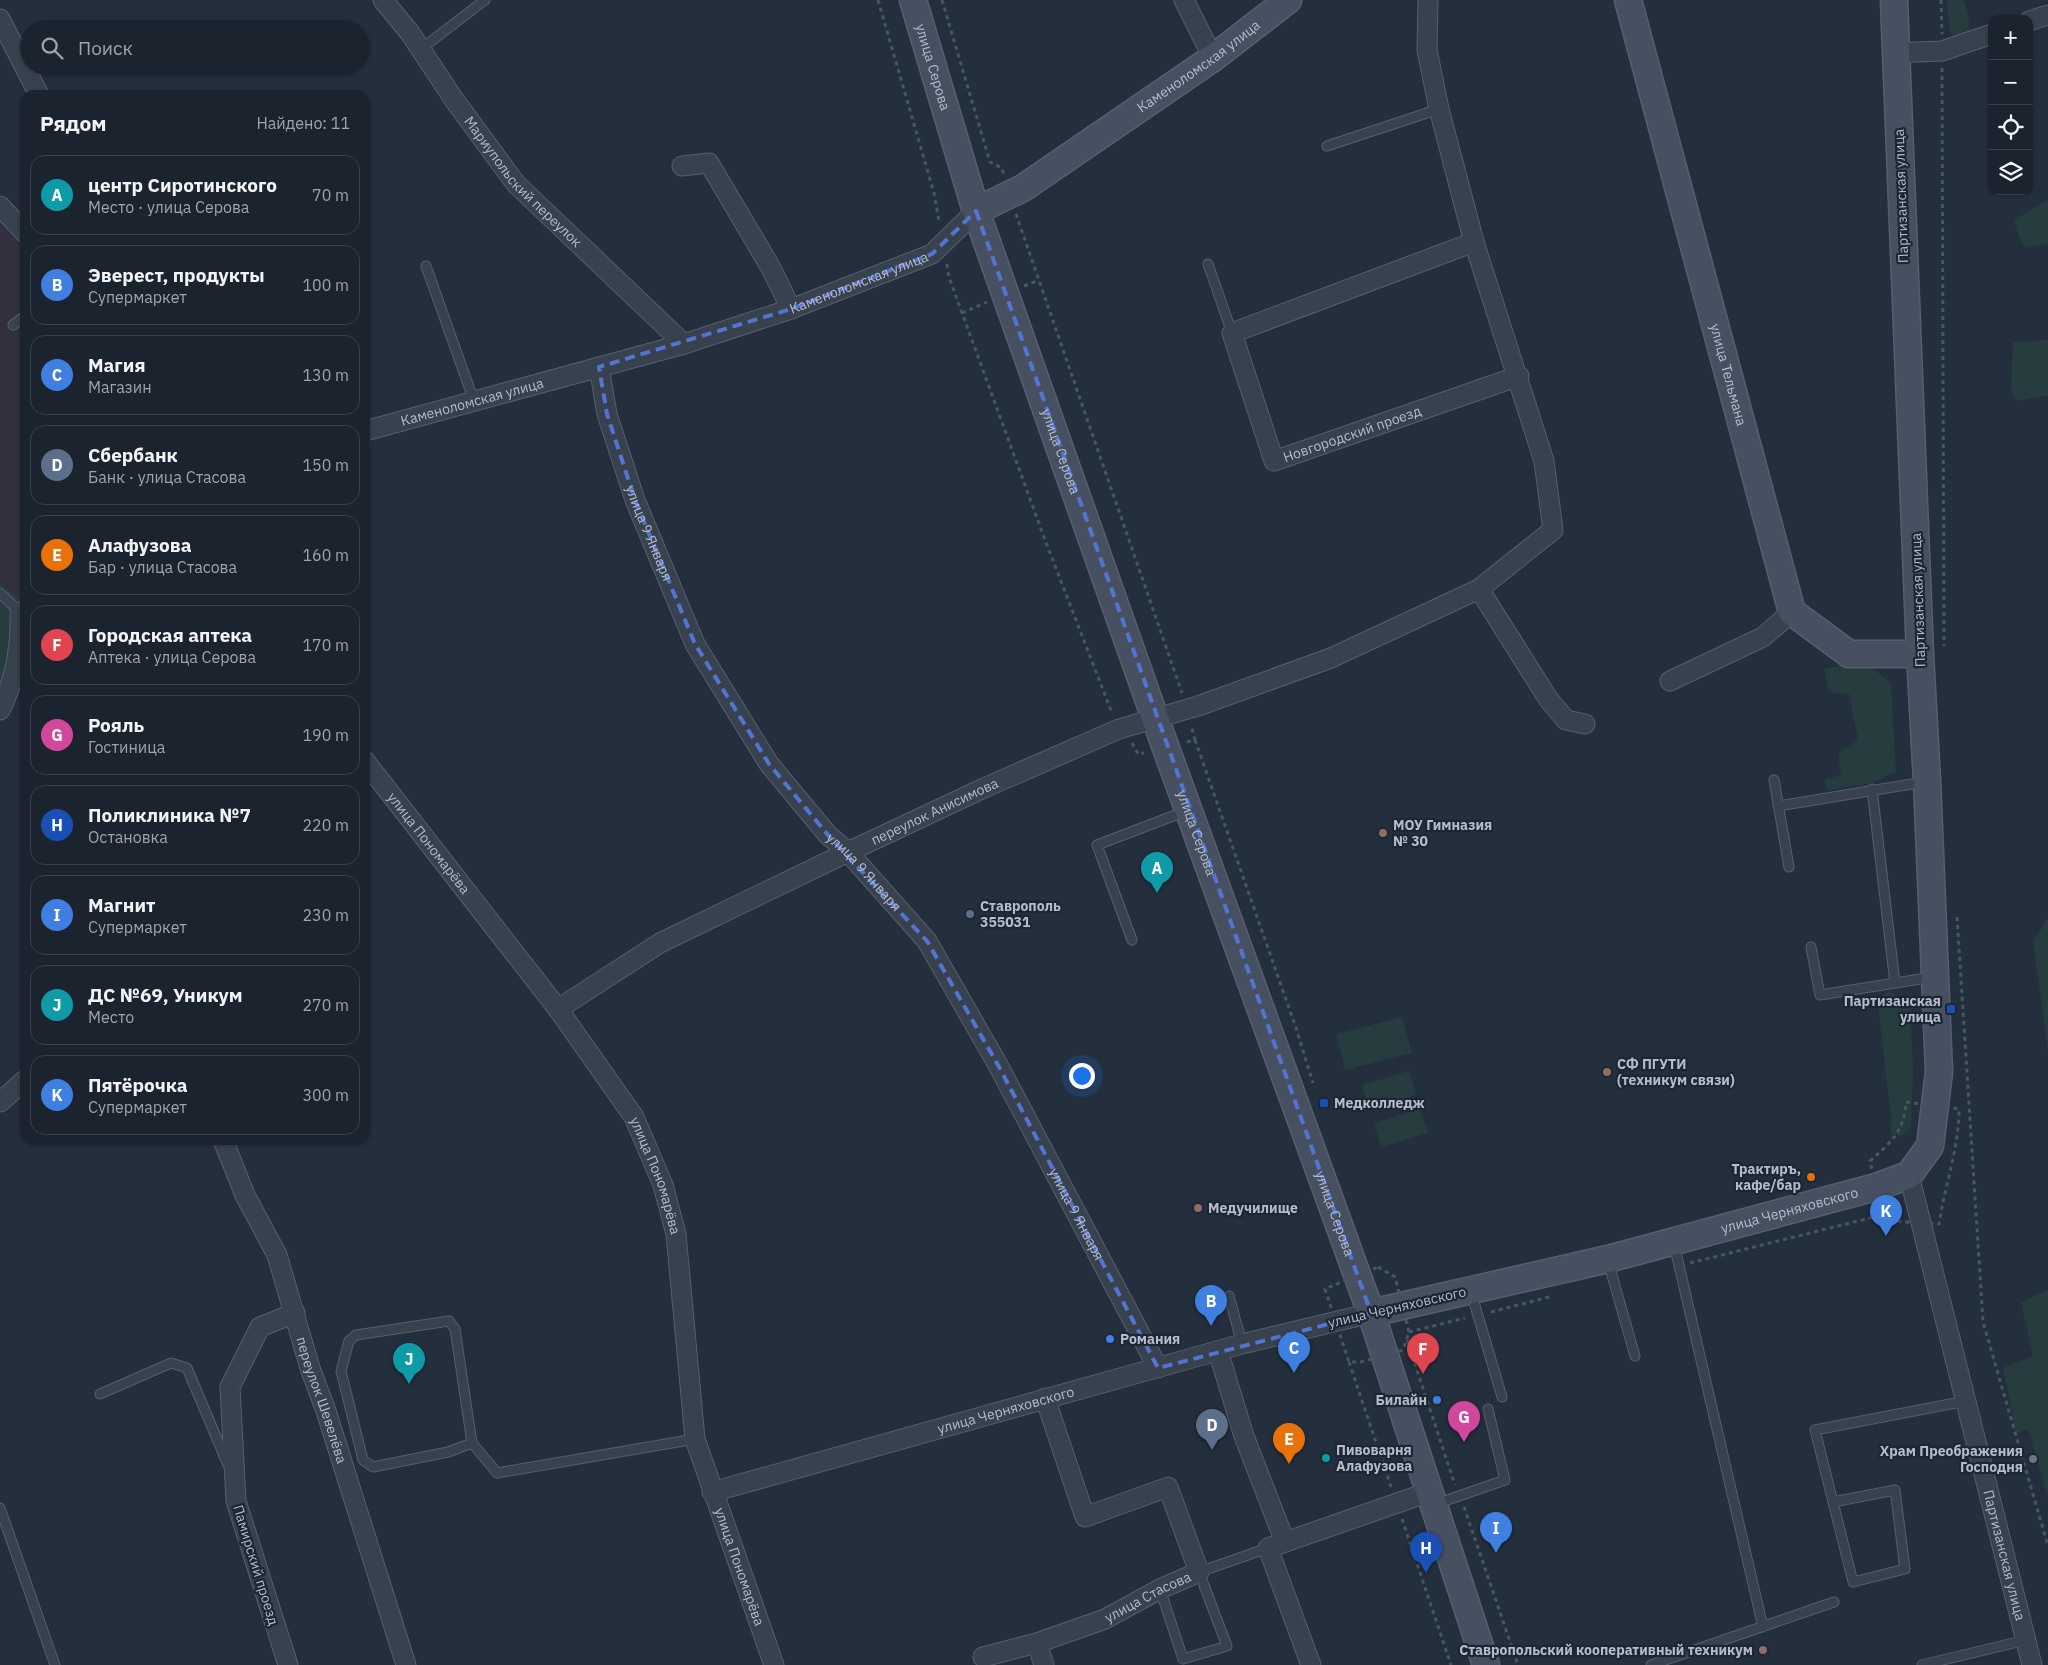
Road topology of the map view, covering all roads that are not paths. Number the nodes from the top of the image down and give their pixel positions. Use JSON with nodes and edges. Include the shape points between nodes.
{"nodes":[{"id":1,"x":383,"y":0,"type":"edge"},
{"id":2,"x":485,"y":0,"type":"edge"},
{"id":3,"x":913,"y":0,"type":"edge"},
{"id":4,"x":1184,"y":0,"type":"edge"},
{"id":5,"x":1288,"y":0,"type":"edge"},
{"id":6,"x":1428,"y":0,"type":"edge"},
{"id":7,"x":1628,"y":0,"type":"edge"},
{"id":8,"x":1894,"y":0,"type":"edge"},
{"id":9,"x":2048,"y":15,"type":"edge"},
{"id":10,"x":0,"y":19,"type":"edge"},
{"id":11,"x":2033,"y":20,"type":"edge"},
{"id":12,"x":1988,"y":35,"type":"edge"},
{"id":13,"x":421,"y":49,"type":"junction"},
{"id":14,"x":1896,"y":53,"type":"junction"},
{"id":15,"x":20,"y":58,"type":"edge"},
{"id":16,"x":1213,"y":58,"type":"junction"},
{"id":17,"x":29,"y":75,"type":"edge"},
{"id":18,"x":36,"y":90,"type":"edge"},
{"id":19,"x":1439,"y":109,"type":"junction"},
{"id":20,"x":1327,"y":146,"type":"dead end"},
{"id":21,"x":682,"y":166,"type":"dead end"},
{"id":22,"x":0,"y":206,"type":"edge"},
{"id":23,"x":976,"y":211,"type":"junction"},
{"id":24,"x":20,"y":228,"type":"edge"},
{"id":25,"x":1474,"y":242,"type":"junction"},
{"id":26,"x":1208,"y":264,"type":"dead end"},
{"id":27,"x":426,"y":266,"type":"dead end"},
{"id":28,"x":791,"y":309,"type":"junction"},
{"id":29,"x":20,"y":320,"type":"edge"},
{"id":30,"x":13,"y":325,"type":"dead end"},
{"id":31,"x":1232,"y":333,"type":"junction"},
{"id":32,"x":684,"y":344,"type":"junction"},
{"id":33,"x":599,"y":367,"type":"junction"},
{"id":34,"x":1519,"y":376,"type":"junction"},
{"id":35,"x":474,"y":401,"type":"junction"},
{"id":36,"x":370,"y":430,"type":"edge"},
{"id":37,"x":1479,"y":589,"type":"junction"},
{"id":38,"x":0,"y":593,"type":"edge"},
{"id":39,"x":20,"y":612,"type":"edge"},
{"id":40,"x":1792,"y":612,"type":"junction"},
{"id":41,"x":20,"y":639,"type":"edge"},
{"id":42,"x":1932,"y":654,"type":"junction"},
{"id":43,"x":1670,"y":681,"type":"dead end"},
{"id":44,"x":0,"y":710,"type":"edge"},
{"id":45,"x":1155,"y":718,"type":"junction"},
{"id":46,"x":1586,"y":724,"type":"dead end"},
{"id":47,"x":370,"y":769,"type":"edge"},
{"id":48,"x":1774,"y":780,"type":"dead end"},
{"id":49,"x":1927,"y":781,"type":"junction"},
{"id":50,"x":1872,"y":789,"type":"junction"},
{"id":51,"x":1778,"y":806,"type":"junction"},
{"id":52,"x":1189,"y":810,"type":"junction"},
{"id":53,"x":848,"y":852,"type":"junction"},
{"id":54,"x":1789,"y":867,"type":"dead end"},
{"id":55,"x":1132,"y":940,"type":"dead end"},
{"id":56,"x":1811,"y":947,"type":"dead end"},
{"id":57,"x":1934,"y":976,"type":"junction"},
{"id":58,"x":1895,"y":982,"type":"junction"},
{"id":59,"x":558,"y":1009,"type":"junction"},
{"id":60,"x":20,"y":1083,"type":"edge"},
{"id":61,"x":3,"y":1092,"type":"edge"},
{"id":62,"x":225,"y":1145,"type":"edge"},
{"id":63,"x":1909,"y":1175,"type":"junction"},
{"id":64,"x":1674,"y":1242,"type":"junction"},
{"id":65,"x":1608,"y":1258,"type":"junction"},
{"id":66,"x":1471,"y":1290,"type":"junction"},
{"id":67,"x":1229,"y":1296,"type":"dead end"},
{"id":68,"x":295,"y":1313,"type":"junction"},
{"id":69,"x":1371,"y":1313,"type":"junction"},
{"id":70,"x":1242,"y":1344,"type":"junction"},
{"id":71,"x":1218,"y":1351,"type":"junction"},
{"id":72,"x":1635,"y":1356,"type":"dead end"},
{"id":73,"x":1158,"y":1368,"type":"junction"},
{"id":74,"x":100,"y":1394,"type":"dead end"},
{"id":75,"x":1502,"y":1396,"type":"dead end"},
{"id":76,"x":1045,"y":1398,"type":"junction"},
{"id":77,"x":1966,"y":1400,"type":"junction"},
{"id":78,"x":1488,"y":1409,"type":"dead end"},
{"id":79,"x":694,"y":1439,"type":"junction"},
{"id":80,"x":472,"y":1443,"type":"junction"},
{"id":81,"x":235,"y":1481,"type":"junction"},
{"id":82,"x":712,"y":1492,"type":"junction"},
{"id":83,"x":1431,"y":1498,"type":"junction"},
{"id":84,"x":1833,"y":1502,"type":"junction"},
{"id":85,"x":0,"y":1508,"type":"edge"},
{"id":86,"x":1277,"y":1545,"type":"junction"},
{"id":87,"x":1200,"y":1572,"type":"junction"},
{"id":88,"x":1160,"y":1589,"type":"junction"},
{"id":89,"x":1834,"y":1602,"type":"dead end"},
{"id":90,"x":1763,"y":1627,"type":"junction"},
{"id":91,"x":2026,"y":1640,"type":"junction"},
{"id":92,"x":1037,"y":1643,"type":"junction"},
{"id":93,"x":983,"y":1657,"type":"dead end"},
{"id":94,"x":55,"y":1665,"type":"edge"},
{"id":95,"x":288,"y":1665,"type":"edge"},
{"id":96,"x":406,"y":1665,"type":"edge"},
{"id":97,"x":774,"y":1665,"type":"edge"},
{"id":98,"x":1044,"y":1665,"type":"edge"},
{"id":99,"x":1311,"y":1665,"type":"edge"},
{"id":100,"x":1486,"y":1665,"type":"edge"},
{"id":101,"x":1651,"y":1665,"type":"edge"},
{"id":102,"x":1922,"y":1665,"type":"edge"},
{"id":103,"x":2032,"y":1665,"type":"edge"}],
"edges":[{"from":1,"to":13,"type":"street","name":"Мариупольский переулок"},
{"from":2,"to":13,"type":"lane"},
{"from":3,"to":23,"type":"main road","name":"улица Серова"},
{"from":4,"to":16,"type":"street"},
{"from":5,"to":16,"type":"main road","name":"Каменоломская улица"},
{"from":6,"to":19,"type":"street","via":[[1427,50]]},
{"from":7,"to":40,"type":"main road","name":"улица Тельмана"},
{"from":8,"to":14,"type":"main road","name":"Партизанская улица"},
{"from":9,"to":11,"type":"street"},
{"from":10,"to":15,"type":"street"},
{"from":12,"to":14,"type":"street","via":[[1942,51]]},
{"from":13,"to":32,"type":"street","name":"Мариупольский переулок","via":[[516,184]]},
{"from":14,"to":42,"type":"main road","name":"Партизанская улица"},
{"from":16,"to":23,"type":"main road","name":"Каменоломская улица","via":[[1023,188]]},
{"from":17,"to":18,"type":"street"},
{"from":19,"to":20,"type":"lane"},
{"from":19,"to":25,"type":"street"},
{"from":21,"to":28,"type":"street","via":[[709,163],[771,268]]},
{"from":22,"to":24,"type":"street"},
{"from":23,"to":28,"type":"street","name":"Каменоломская улица","via":[[932,254]]},
{"from":23,"to":45,"type":"main road","name":"улица Серова"},
{"from":25,"to":31,"type":"street"},
{"from":25,"to":34,"type":"street"},
{"from":26,"to":31,"type":"lane"},
{"from":27,"to":35,"type":"lane"},
{"from":28,"to":32,"type":"street","name":"Каменоломская улица"},
{"from":29,"to":30,"type":"lane"},
{"from":31,"to":34,"type":"street","name":"Новгородский проезд","via":[[1274,461]]},
{"from":32,"to":33,"type":"street","name":"Каменоломская улица"},
{"from":33,"to":35,"type":"street","name":"Каменоломская улица"},
{"from":33,"to":53,"type":"street","name":"улица 9 Января","via":[[606,414],[635,500],[695,644],[769,764],[828,835]]},
{"from":34,"to":37,"type":"street","name":"переулок Анисимова","via":[[1544,461],[1553,530]]},
{"from":35,"to":36,"type":"street","name":"Каменоломская улица"},
{"from":37,"to":45,"type":"street","name":"переулок Анисимова","via":[[1331,658],[1198,706]]},
{"from":37,"to":46,"type":"street","via":[[1549,700],[1566,720]]},
{"from":38,"to":39,"type":"lane"},
{"from":40,"to":42,"type":"main road","via":[[1849,654]]},
{"from":40,"to":43,"type":"street","via":[[1763,637]]},
{"from":41,"to":44,"type":"street","via":[[16,667]]},
{"from":42,"to":49,"type":"main road","name":"Партизанская улица"},
{"from":45,"to":52,"type":"main road","name":"улица Серова"},
{"from":45,"to":53,"type":"street","name":"переулок Анисимова","via":[[1110,733]]},
{"from":47,"to":59,"type":"street","name":"улица Пономарёва"},
{"from":48,"to":51,"type":"lane"},
{"from":49,"to":50,"type":"lane"},
{"from":49,"to":57,"type":"main road","name":"Партизанская улица"},
{"from":50,"to":51,"type":"lane"},
{"from":50,"to":58,"type":"lane"},
{"from":51,"to":54,"type":"lane"},
{"from":52,"to":55,"type":"lane","via":[[1097,845]]},
{"from":52,"to":69,"type":"main road","name":"улица Серова"},
{"from":53,"to":59,"type":"street","name":"переулок Анисимова","via":[[660,943]]},
{"from":53,"to":73,"type":"street","name":"улица 9 Января","via":[[927,940],[998,1064]]},
{"from":56,"to":58,"type":"lane","via":[[1820,995]]},
{"from":57,"to":58,"type":"lane"},
{"from":57,"to":63,"type":"main road","name":"Партизанская улица","via":[[1939,1072],[1930,1146]]},
{"from":59,"to":79,"type":"street","name":"улица Пономарёва","via":[[634,1117],[663,1184],[676,1234]]},
{"from":60,"to":61,"type":"street"},
{"from":62,"to":68,"type":"street","name":"переулок Шевелёва","via":[[245,1195],[277,1255]]},
{"from":63,"to":64,"type":"main road","name":"улица Черняховского"},
{"from":63,"to":77,"type":"street","name":"Партизанская улица"},
{"from":64,"to":65,"type":"main road","name":"улица Черняховского"},
{"from":64,"to":90,"type":"lane"},
{"from":65,"to":66,"type":"main road","name":"улица Черняховского"},
{"from":65,"to":72,"type":"lane"},
{"from":66,"to":69,"type":"main road","name":"улица Черняховского"},
{"from":66,"to":75,"type":"lane"},
{"from":67,"to":70,"type":"lane"},
{"from":68,"to":81,"type":"street","name":"Памирский проезд","via":[[260,1327],[230,1387]]},
{"from":68,"to":96,"type":"street","name":"переулок Шевелёва"},
{"from":69,"to":70,"type":"street","name":"улица Черняховского"},
{"from":69,"to":83,"type":"main road","name":"улица Серова"},
{"from":70,"to":71,"type":"street","name":"улица Черняховского"},
{"from":71,"to":73,"type":"street","name":"улица Черняховского"},
{"from":71,"to":86,"type":"street"},
{"from":73,"to":76,"type":"street","name":"улица Черняховского"},
{"from":74,"to":81,"type":"lane","via":[[171,1363],[188,1368]]},
{"from":76,"to":82,"type":"street","name":"улица Черняховского"},
{"from":76,"to":87,"type":"street","name":"улица Стасова","via":[[1085,1517],[1168,1487]]},
{"from":77,"to":84,"type":"lane","via":[[1815,1430]]},
{"from":77,"to":91,"type":"street","name":"Партизанская улица"},
{"from":78,"to":83,"type":"lane","via":[[1505,1480]]},
{"from":79,"to":80,"type":"lane","via":[[496,1473]]},
{"from":79,"to":82,"type":"street","name":"улица Пономарёва"},
{"from":80,"to":80,"type":"lane","via":[[455,1328],[449,1321],[356,1335],[349,1341],[341,1371],[364,1460],[372,1467],[448,1452]]},
{"from":81,"to":95,"type":"street","name":"Памирский проезд","via":[[236,1501]]},
{"from":82,"to":97,"type":"street","name":"улица Пономарёва"},
{"from":83,"to":86,"type":"street"},
{"from":83,"to":100,"type":"main road","name":"улица Серова"},
{"from":84,"to":84,"type":"lane","via":[[1853,1582],[1905,1569],[1895,1490]]},
{"from":85,"to":94,"type":"lane"},
{"from":86,"to":87,"type":"lane"},
{"from":86,"to":99,"type":"street"},
{"from":87,"to":88,"type":"street","name":"улица Стасова"},
{"from":87,"to":88,"type":"lane","via":[[1227,1646],[1183,1660]]},
{"from":88,"to":92,"type":"street","name":"улица Стасова","via":[[1105,1619]]},
{"from":89,"to":90,"type":"lane"},
{"from":90,"to":101,"type":"lane"},
{"from":91,"to":102,"type":"lane"},
{"from":91,"to":103,"type":"street","name":"Партизанская улица"},
{"from":92,"to":93,"type":"street","name":"улица Стасова"},
{"from":92,"to":98,"type":"street"}]}
